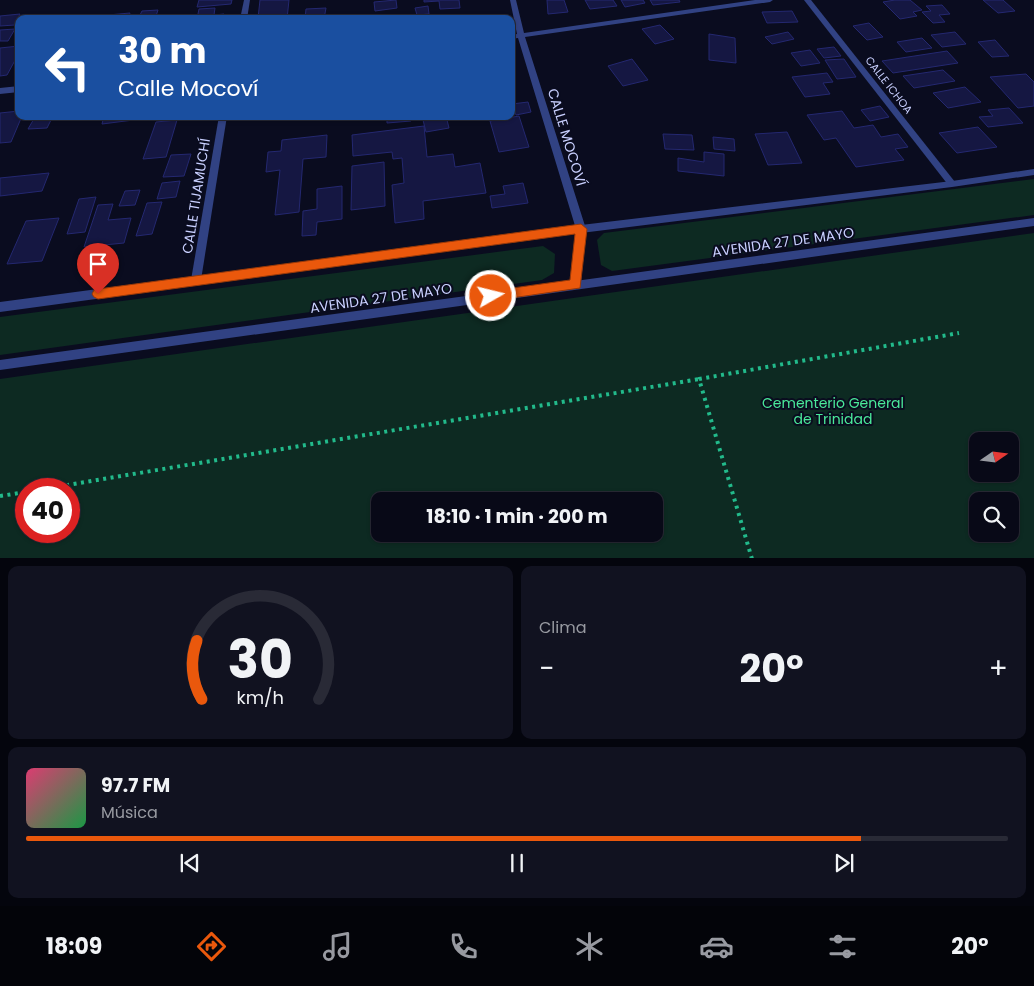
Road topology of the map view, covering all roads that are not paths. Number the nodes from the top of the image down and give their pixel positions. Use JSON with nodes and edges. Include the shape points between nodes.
{"nodes":[{"id":1,"x":248,"y":0,"type":"edge"},
{"id":2,"x":513,"y":0,"type":"edge"},
{"id":3,"x":770,"y":0,"type":"edge"},
{"id":4,"x":808,"y":0,"type":"edge"},
{"id":5,"x":244,"y":15,"type":"edge"},
{"id":6,"x":521,"y":36,"type":"junction"},
{"id":7,"x":515,"y":37,"type":"edge"},
{"id":8,"x":15,"y":89,"type":"edge"},
{"id":9,"x":0,"y":91,"type":"edge"},
{"id":10,"x":222,"y":120,"type":"edge"},
{"id":11,"x":1034,"y":172,"type":"edge"},
{"id":12,"x":952,"y":184,"type":"junction"},
{"id":13,"x":1034,"y":222,"type":"edge"},
{"id":14,"x":581,"y":229,"type":"junction"},
{"id":15,"x":196,"y":280,"type":"junction"},
{"id":16,"x":576,"y":284,"type":"junction"},
{"id":17,"x":0,"y":307,"type":"edge"},
{"id":18,"x":0,"y":365,"type":"edge"}],
"edges":[{"from":1,"to":5,"type":"street"},
{"from":2,"to":6,"type":"street","name":"CALLE MOCOVÍ"},
{"from":3,"to":6,"type":"street"},
{"from":4,"to":12,"type":"street","name":"CALLE ICHOA"},
{"from":6,"to":7,"type":"street"},
{"from":6,"to":14,"type":"street","name":"CALLE MOCOVÍ"},
{"from":8,"to":9,"type":"street"},
{"from":10,"to":15,"type":"street","name":"CALLE TIJAMUCHÍ"},
{"from":11,"to":12,"type":"street"},
{"from":12,"to":14,"type":"street"},
{"from":13,"to":16,"type":"street","name":"AVENIDA 27 DE MAYO"},
{"from":14,"to":15,"type":"street"},
{"from":14,"to":16,"type":"street","name":"CALLE MOCOVÍ"},
{"from":15,"to":17,"type":"street"},
{"from":16,"to":18,"type":"street","name":"AVENIDA 27 DE MAYO"}]}
